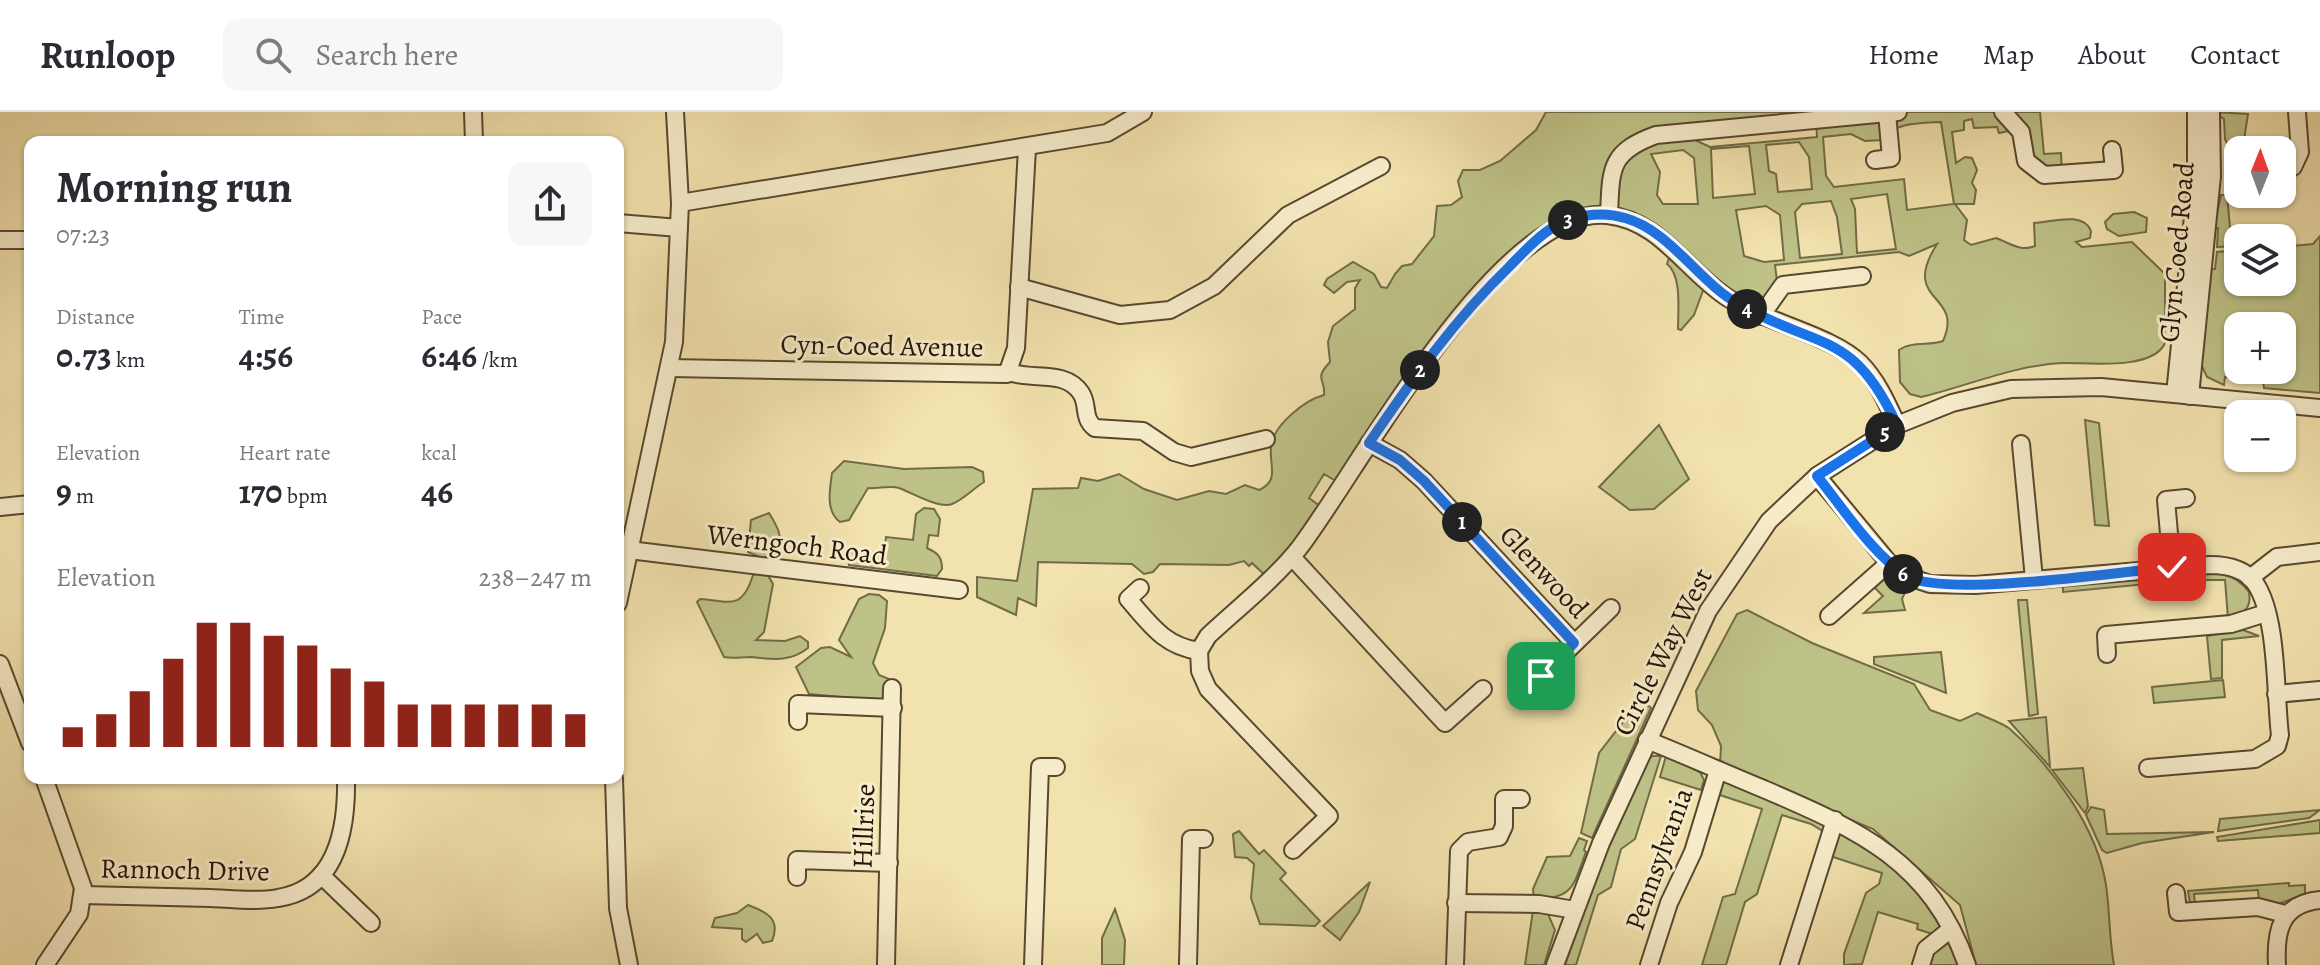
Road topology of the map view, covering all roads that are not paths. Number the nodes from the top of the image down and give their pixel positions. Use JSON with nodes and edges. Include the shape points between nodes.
{"nodes":[{"id":1,"x":473,"y":112,"type":"edge"},
{"id":2,"x":675,"y":112,"type":"edge"},
{"id":3,"x":1143,"y":112,"type":"edge"},
{"id":4,"x":1898,"y":112,"type":"edge"},
{"id":5,"x":2003,"y":112,"type":"edge"},
{"id":6,"x":2196,"y":112,"type":"edge"},
{"id":7,"x":2211,"y":112,"type":"edge"},
{"id":8,"x":2297,"y":112,"type":"edge"},
{"id":9,"x":1887,"y":113,"type":"edge"},
{"id":10,"x":474,"y":136,"type":"edge"},
{"id":11,"x":1027,"y":148,"type":"junction"},
{"id":12,"x":2112,"y":150,"type":"dead end"},
{"id":13,"x":1875,"y":160,"type":"dead end"},
{"id":14,"x":2296,"y":161,"type":"edge"},
{"id":15,"x":1381,"y":166,"type":"dead end"},
{"id":16,"x":680,"y":203,"type":"junction"},
{"id":17,"x":1609,"y":215,"type":"junction"},
{"id":18,"x":624,"y":223,"type":"edge"},
{"id":19,"x":679,"y":228,"type":"junction"},
{"id":20,"x":0,"y":240,"type":"edge"},
{"id":21,"x":24,"y":240,"type":"edge"},
{"id":22,"x":1862,"y":276,"type":"dead end"},
{"id":23,"x":1019,"y":287,"type":"junction"},
{"id":24,"x":1761,"y":316,"type":"junction"},
{"id":25,"x":670,"y":368,"type":"junction"},
{"id":26,"x":1009,"y":372,"type":"junction"},
{"id":27,"x":2183,"y":395,"type":"junction"},
{"id":28,"x":2320,"y":408,"type":"edge"},
{"id":29,"x":1897,"y":425,"type":"junction"},
{"id":30,"x":1266,"y":439,"type":"dead end"},
{"id":31,"x":1369,"y":443,"type":"junction"},
{"id":32,"x":2021,"y":444,"type":"dead end"},
{"id":33,"x":1817,"y":476,"type":"junction"},
{"id":34,"x":2186,"y":498,"type":"dead end"},
{"id":35,"x":24,"y":505,"type":"edge"},
{"id":36,"x":0,"y":507,"type":"edge"},
{"id":37,"x":627,"y":540,"type":"edge"},
{"id":38,"x":2320,"y":552,"type":"edge"},
{"id":39,"x":1292,"y":557,"type":"junction"},
{"id":40,"x":624,"y":561,"type":"edge"},
{"id":41,"x":1889,"y":563,"type":"junction"},
{"id":42,"x":2172,"y":567,"type":"junction"},
{"id":43,"x":2250,"y":578,"type":"junction"},
{"id":44,"x":2034,"y":579,"type":"junction"},
{"id":45,"x":1140,"y":588,"type":"dead end"},
{"id":46,"x":959,"y":590,"type":"dead end"},
{"id":47,"x":1611,"y":608,"type":"dead end"},
{"id":48,"x":2266,"y":613,"type":"junction"},
{"id":49,"x":1829,"y":616,"type":"dead end"},
{"id":50,"x":1574,"y":643,"type":"junction"},
{"id":51,"x":1199,"y":651,"type":"junction"},
{"id":52,"x":2107,"y":654,"type":"dead end"},
{"id":53,"x":0,"y":664,"type":"edge"},
{"id":54,"x":1541,"y":676,"type":"dead end"},
{"id":55,"x":892,"y":688,"type":"dead end"},
{"id":56,"x":1483,"y":689,"type":"dead end"},
{"id":57,"x":2320,"y":690,"type":"edge"},
{"id":58,"x":2276,"y":694,"type":"junction"},
{"id":59,"x":893,"y":708,"type":"junction"},
{"id":60,"x":798,"y":721,"type":"dead end"},
{"id":61,"x":24,"y":727,"type":"edge"},
{"id":62,"x":1647,"y":740,"type":"junction"},
{"id":63,"x":1056,"y":767,"type":"dead end"},
{"id":64,"x":2148,"y":768,"type":"dead end"},
{"id":65,"x":1718,"y":770,"type":"junction"},
{"id":66,"x":46,"y":784,"type":"edge"},
{"id":67,"x":346,"y":784,"type":"edge"},
{"id":68,"x":614,"y":784,"type":"edge"},
{"id":69,"x":1521,"y":799,"type":"dead end"},
{"id":70,"x":1835,"y":820,"type":"junction"},
{"id":71,"x":1204,"y":839,"type":"dead end"},
{"id":72,"x":1293,"y":850,"type":"dead end"},
{"id":73,"x":889,"y":863,"type":"junction"},
{"id":74,"x":321,"y":875,"type":"junction"},
{"id":75,"x":797,"y":877,"type":"dead end"},
{"id":76,"x":2176,"y":893,"type":"dead end"},
{"id":77,"x":83,"y":895,"type":"junction"},
{"id":78,"x":2320,"y":900,"type":"edge"},
{"id":79,"x":1456,"y":903,"type":"junction"},
{"id":80,"x":1575,"y":910,"type":"junction"},
{"id":81,"x":2285,"y":914,"type":"junction"},
{"id":82,"x":371,"y":923,"type":"dead end"},
{"id":83,"x":1951,"y":929,"type":"junction"},
{"id":84,"x":45,"y":965,"type":"edge"},
{"id":85,"x":629,"y":965,"type":"edge"},
{"id":86,"x":886,"y":965,"type":"edge"},
{"id":87,"x":1033,"y":965,"type":"edge"},
{"id":88,"x":1188,"y":965,"type":"edge"},
{"id":89,"x":1455,"y":965,"type":"edge"},
{"id":90,"x":1555,"y":965,"type":"edge"},
{"id":91,"x":1649,"y":965,"type":"edge"},
{"id":92,"x":1789,"y":965,"type":"edge"},
{"id":93,"x":1921,"y":965,"type":"edge"},
{"id":94,"x":1967,"y":965,"type":"edge"},
{"id":95,"x":2277,"y":965,"type":"edge"}],
"edges":[{"from":1,"to":10,"type":"street"},
{"from":2,"to":16,"type":"street"},
{"from":3,"to":11,"type":"street","via":[[1107,133]]},
{"from":4,"to":9,"type":"street"},
{"from":5,"to":12,"type":"street","via":[[2021,132],[2026,161],[2044,175],[2114,170]]},
{"from":6,"to":27,"type":"street","name":"Glyn Coed Road"},
{"from":7,"to":27,"type":"street","name":"Glyn Coed Road","via":[[2212,176]]},
{"from":8,"to":14,"type":"street"},
{"from":9,"to":13,"type":"street","via":[[1891,158]]},
{"from":9,"to":17,"type":"street","via":[[1656,135],[1617,157]]},
{"from":11,"to":16,"type":"street"},
{"from":11,"to":23,"type":"street","name":"Cyn-Coed Avenue"},
{"from":15,"to":23,"type":"street","via":[[1288,215],[1214,286],[1170,310],[1120,315]]},
{"from":16,"to":19,"type":"street"},
{"from":17,"to":24,"type":"street","via":[[1649,229],[1721,294]]},
{"from":17,"to":31,"type":"street","via":[[1571,219],[1538,239],[1451,327]]},
{"from":18,"to":19,"type":"street"},
{"from":19,"to":25,"type":"street"},
{"from":20,"to":21,"type":"street"},
{"from":22,"to":24,"type":"street","via":[[1783,285]]},
{"from":23,"to":26,"type":"street","name":"Cyn-Coed Avenue","via":[[1016,348]]},
{"from":24,"to":29,"type":"street","via":[[1848,353],[1876,383]]},
{"from":25,"to":26,"type":"street","name":"Cyn-Coed Avenue"},
{"from":25,"to":37,"type":"street"},
{"from":26,"to":30,"type":"street","via":[[1069,381],[1084,397],[1087,418],[1095,428],[1143,431],[1182,456]]},
{"from":27,"to":28,"type":"street","name":"Circle Way West"},
{"from":27,"to":29,"type":"street","name":"Circle Way West","via":[[2073,386],[2011,389],[1952,403]]},
{"from":29,"to":33,"type":"street","name":"Circle Way West"},
{"from":31,"to":39,"type":"street"},
{"from":31,"to":50,"type":"street","name":"Glenwood","via":[[1424,481]]},
{"from":32,"to":44,"type":"street"},
{"from":33,"to":41,"type":"street"},
{"from":33,"to":62,"type":"street","name":"Circle Way West","via":[[1769,521],[1720,590]]},
{"from":34,"to":42,"type":"street","via":[[2166,500]]},
{"from":35,"to":36,"type":"street"},
{"from":37,"to":40,"type":"street"},
{"from":37,"to":46,"type":"street","name":"Werngoch Road"},
{"from":38,"to":43,"type":"street","via":[[2277,557]]},
{"from":39,"to":51,"type":"street","via":[[1208,636]]},
{"from":39,"to":56,"type":"street","via":[[1445,723]]},
{"from":41,"to":44,"type":"street","via":[[1918,581],[1942,586]]},
{"from":41,"to":49,"type":"street"},
{"from":42,"to":43,"type":"street","via":[[2220,565]]},
{"from":42,"to":44,"type":"street"},
{"from":43,"to":48,"type":"street"},
{"from":45,"to":51,"type":"street","via":[[1128,599],[1164,640]]},
{"from":47,"to":50,"type":"street","name":"Glenwood"},
{"from":48,"to":52,"type":"street","via":[[2231,624],[2106,635]]},
{"from":48,"to":58,"type":"street"},
{"from":50,"to":54,"type":"street","name":"Glenwood"},
{"from":51,"to":72,"type":"street","via":[[1208,689],[1329,816]]},
{"from":53,"to":61,"type":"street"},
{"from":55,"to":59,"type":"street","name":"Hillrise"},
{"from":57,"to":58,"type":"street"},
{"from":58,"to":64,"type":"street","via":[[2279,741],[2263,758]]},
{"from":59,"to":60,"type":"street","via":[[798,704]]},
{"from":59,"to":73,"type":"street","name":"Hillrise"},
{"from":62,"to":65,"type":"street","name":"Pennsylvania"},
{"from":62,"to":80,"type":"street","name":"Circle Way West"},
{"from":63,"to":87,"type":"street","via":[[1040,767]]},
{"from":65,"to":70,"type":"street","name":"Pennsylvania"},
{"from":65,"to":91,"type":"street","name":"Pennsylvania"},
{"from":66,"to":77,"type":"street"},
{"from":67,"to":74,"type":"street","name":"Rannoch Drive","via":[[342,838]]},
{"from":68,"to":85,"type":"street","via":[[618,908]]},
{"from":69,"to":79,"type":"street","via":[[1504,799],[1499,837],[1468,842],[1459,851]]},
{"from":70,"to":83,"type":"street","name":"Pennsylvania","via":[[1897,860],[1930,895]]},
{"from":70,"to":92,"type":"street"},
{"from":71,"to":88,"type":"street","via":[[1191,839]]},
{"from":73,"to":75,"type":"street","via":[[797,860]]},
{"from":73,"to":86,"type":"street","name":"Hillrise"},
{"from":74,"to":77,"type":"street","name":"Rannoch Drive","via":[[297,893],[266,900]]},
{"from":74,"to":82,"type":"street"},
{"from":76,"to":81,"type":"street","via":[[2178,912],[2258,907]]},
{"from":77,"to":84,"type":"street","via":[[74,925]]},
{"from":78,"to":81,"type":"street"},
{"from":79,"to":80,"type":"street"},
{"from":79,"to":89,"type":"street"},
{"from":80,"to":90,"type":"street","name":"Circle Way West"},
{"from":81,"to":95,"type":"street","via":[[2276,942]]},
{"from":83,"to":93,"type":"street","via":[[1926,949]]},
{"from":83,"to":94,"type":"street","name":"Pennsylvania"}]}
